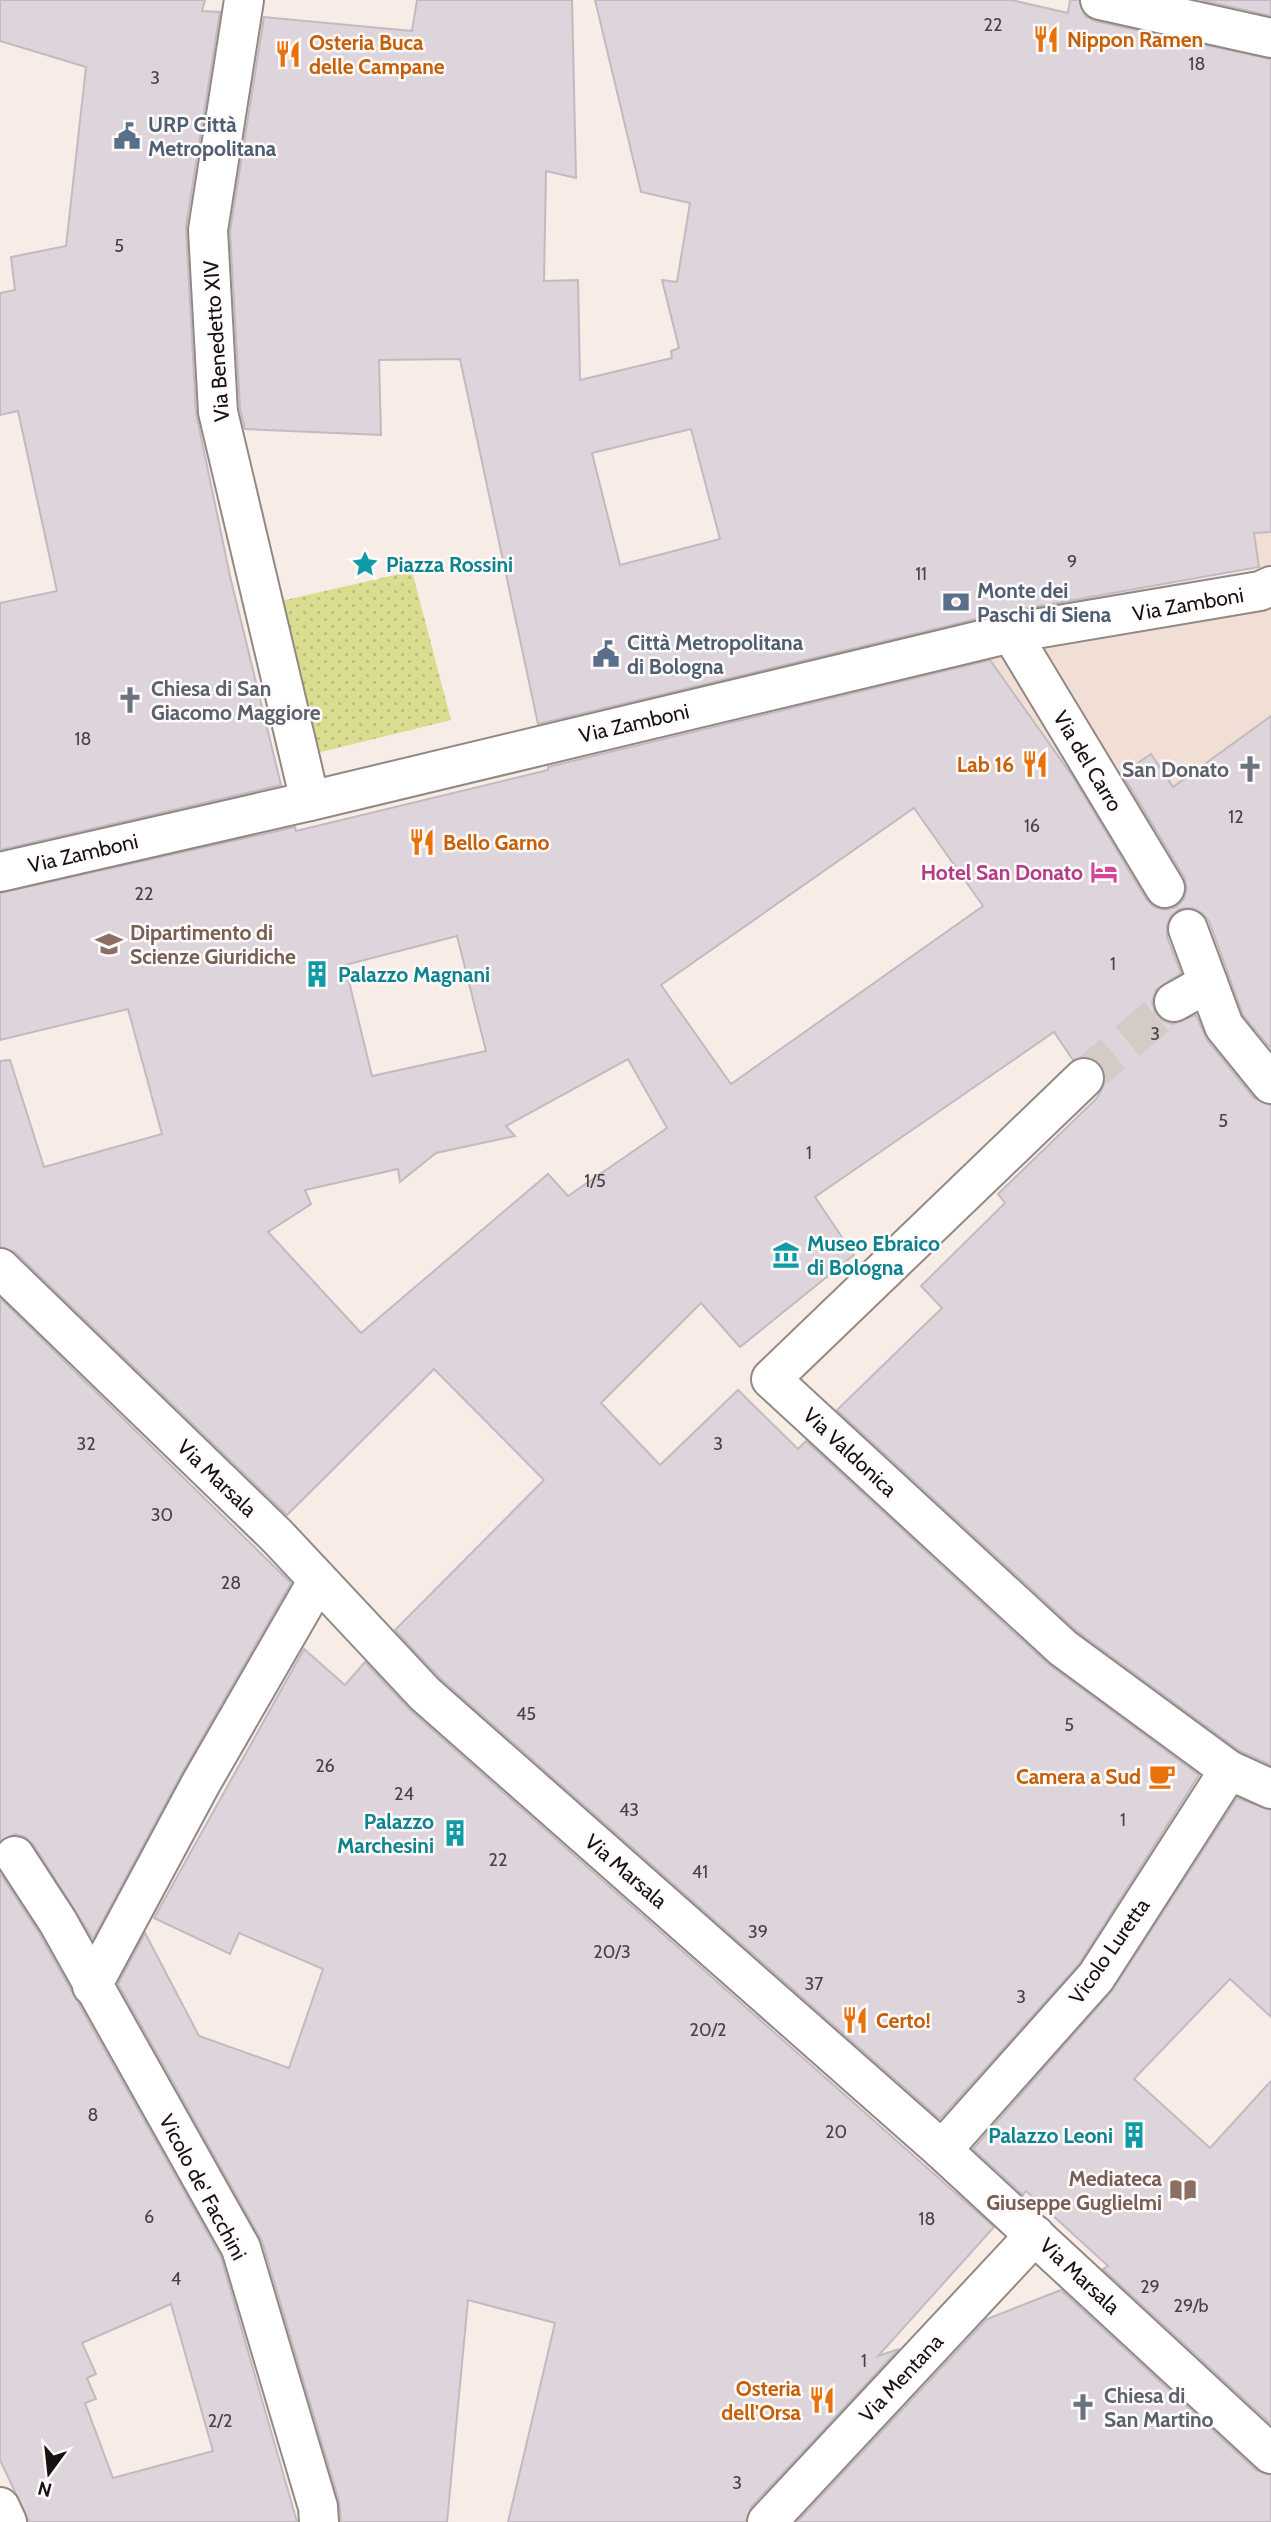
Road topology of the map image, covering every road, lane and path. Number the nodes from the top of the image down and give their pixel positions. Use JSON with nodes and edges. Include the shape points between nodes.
{"nodes":[{"id":1,"x":244,"y":0,"type":"edge"},
{"id":2,"x":1100,"y":0,"type":"edge"},
{"id":3,"x":1271,"y":38,"type":"edge"},
{"id":4,"x":1267,"y":598,"type":"edge"},
{"id":5,"x":1011,"y":633,"type":"junction"},
{"id":6,"x":310,"y":801,"type":"junction"},
{"id":7,"x":0,"y":872,"type":"edge"},
{"id":8,"x":1165,"y":888,"type":"dead end"},
{"id":9,"x":1188,"y":929,"type":"dead end"},
{"id":10,"x":1208,"y":983,"type":"junction"},
{"id":11,"x":1174,"y":1002,"type":"tunnel mouth"},
{"id":12,"x":1084,"y":1078,"type":"tunnel mouth"},
{"id":13,"x":1271,"y":1084,"type":"edge"},
{"id":14,"x":0,"y":1268,"type":"edge"},
{"id":15,"x":317,"y":1580,"type":"junction"},
{"id":16,"x":1229,"y":1770,"type":"junction"},
{"id":17,"x":1271,"y":1789,"type":"edge"},
{"id":18,"x":15,"y":1856,"type":"dead end"},
{"id":19,"x":92,"y":1986,"type":"junction"},
{"id":20,"x":942,"y":2150,"type":"junction"},
{"id":21,"x":1035,"y":2235,"type":"junction"},
{"id":22,"x":1271,"y":2454,"type":"edge"},
{"id":23,"x":0,"y":2507,"type":"edge"},
{"id":24,"x":7,"y":2522,"type":"edge"},
{"id":25,"x":319,"y":2522,"type":"edge"},
{"id":26,"x":767,"y":2522,"type":"edge"}],
"edges":[{"from":1,"to":6,"type":"street","name":"Via Benedetto XIV","via":[[208,230],[218,412]]},
{"from":2,"to":3,"type":"street"},
{"from":4,"to":5,"type":"street","name":"Via Zamboni"},
{"from":5,"to":6,"type":"street","name":"Via Zamboni"},
{"from":5,"to":8,"type":"street","name":"Via del Carro"},
{"from":6,"to":7,"type":"street","name":"Via Zamboni"},
{"from":9,"to":10,"type":"street"},
{"from":10,"to":11,"type":"street"},
{"from":10,"to":13,"type":"street","via":[[1224,1026]]},
{"from":12,"to":16,"type":"street","name":"Via Valdonica","via":[[771,1379],[1063,1648]]},
{"from":14,"to":15,"type":"street","name":"Via Marsala"},
{"from":15,"to":19,"type":"street"},
{"from":15,"to":20,"type":"street","name":"Via Marsala","via":[[425,1694]]},
{"from":16,"to":17,"type":"street","name":"Via Valdonica"},
{"from":16,"to":20,"type":"street","name":"Vicolo Luretta","via":[[1096,1977]]},
{"from":18,"to":19,"type":"street","name":"Vicolo de' Facchini"},
{"from":19,"to":25,"type":"street","name":"Vicolo de' Facchini","via":[[241,2248]]},
{"from":20,"to":21,"type":"street","name":"Via Marsala"},
{"from":21,"to":22,"type":"street","name":"Via Marsala"},
{"from":21,"to":26,"type":"street","name":"Via Mentana"},
{"from":23,"to":24,"type":"street"}]}
